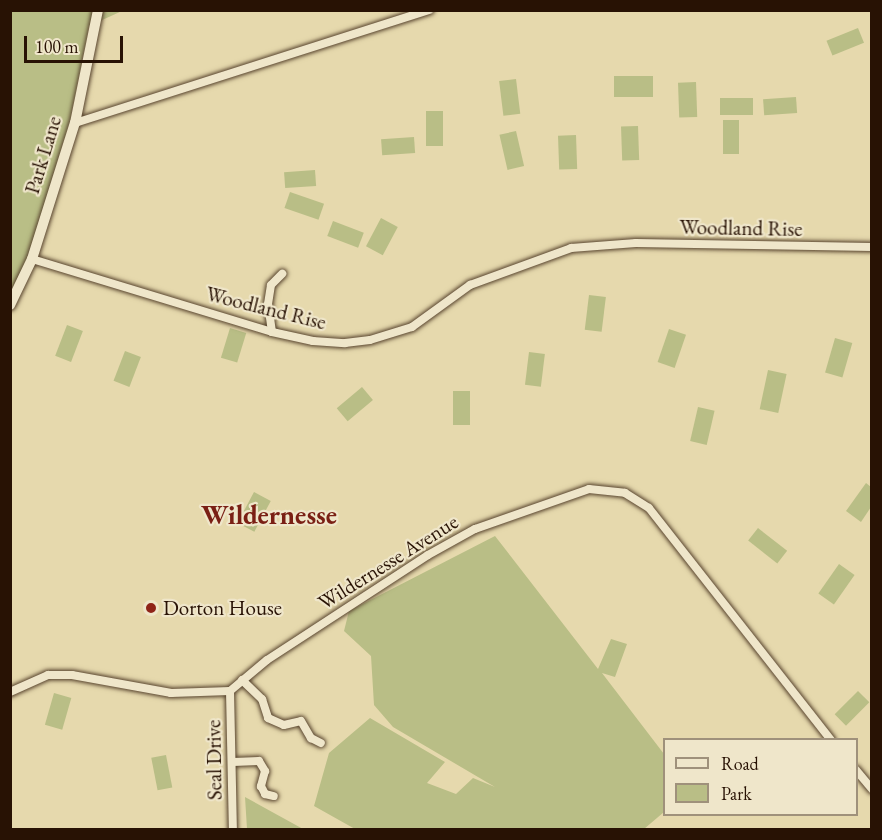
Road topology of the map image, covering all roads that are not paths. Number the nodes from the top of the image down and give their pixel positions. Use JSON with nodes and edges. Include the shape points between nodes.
{"nodes":[{"id":1,"x":98,"y":10,"type":"edge"},
{"id":2,"x":429,"y":10,"type":"edge"},
{"id":3,"x":75,"y":123,"type":"junction"},
{"id":4,"x":872,"y":248,"type":"edge"},
{"id":5,"x":32,"y":259,"type":"junction"},
{"id":6,"x":282,"y":274,"type":"dead end"},
{"id":7,"x":10,"y":305,"type":"edge"},
{"id":8,"x":272,"y":332,"type":"junction"},
{"id":9,"x":242,"y":680,"type":"junction"},
{"id":10,"x":230,"y":691,"type":"junction"},
{"id":11,"x":10,"y":692,"type":"edge"},
{"id":12,"x":829,"y":738,"type":"edge"},
{"id":13,"x":321,"y":743,"type":"dead end"},
{"id":14,"x":233,"y":762,"type":"junction"},
{"id":15,"x":858,"y":772,"type":"edge"},
{"id":16,"x":872,"y":789,"type":"edge"},
{"id":17,"x":274,"y":796,"type":"dead end"},
{"id":18,"x":233,"y":830,"type":"edge"}],
"edges":[{"from":1,"to":3,"type":"street","name":"Park Lane"},
{"from":2,"to":3,"type":"street"},
{"from":3,"to":5,"type":"street","name":"Park Lane"},
{"from":4,"to":8,"type":"street","name":"Woodland Rise","via":[[636,243],[571,248],[470,285],[411,327],[394,334],[345,343]]},
{"from":5,"to":7,"type":"street","name":"Park Lane"},
{"from":5,"to":8,"type":"street","name":"Woodland Rise"},
{"from":6,"to":8,"type":"street","via":[[271,285],[268,304]]},
{"from":9,"to":10,"type":"street","name":"Wildernesse Avenue"},
{"from":9,"to":12,"type":"street","name":"Wildernesse Avenue","via":[[366,593],[475,529],[571,495],[598,490],[625,493],[649,508]]},
{"from":9,"to":13,"type":"street","via":[[262,699],[268,718],[284,725],[301,721],[311,738]]},
{"from":10,"to":11,"type":"street","via":[[171,693],[104,679],[48,675]]},
{"from":10,"to":14,"type":"street","name":"Seal Drive"},
{"from":14,"to":17,"type":"street","via":[[259,761],[265,771],[261,786],[265,794]]},
{"from":14,"to":18,"type":"street","name":"Seal Drive"},
{"from":15,"to":16,"type":"street"}]}
